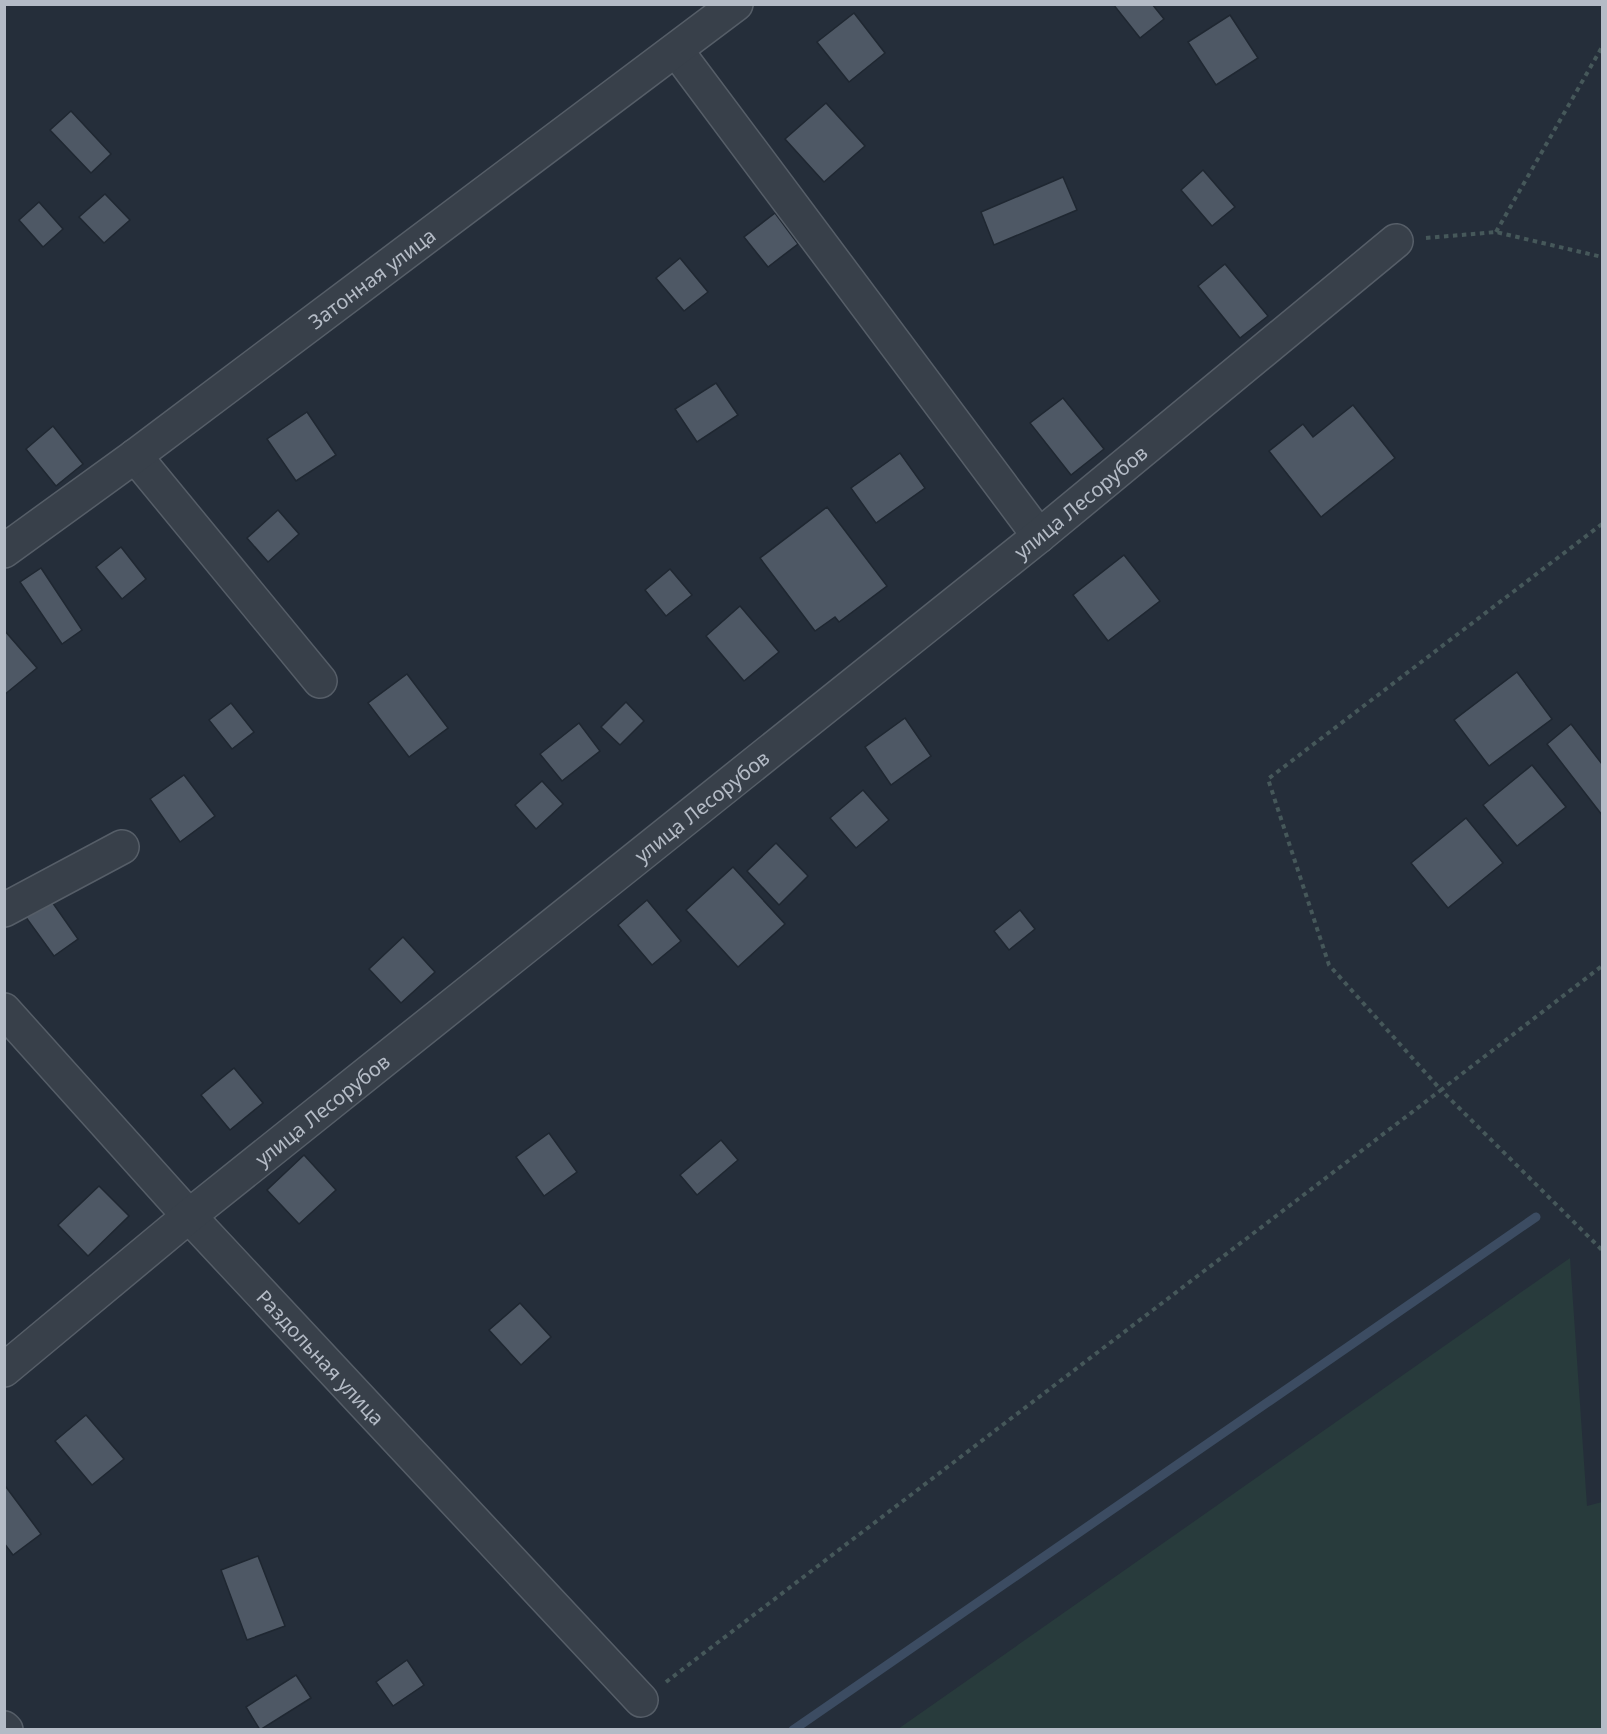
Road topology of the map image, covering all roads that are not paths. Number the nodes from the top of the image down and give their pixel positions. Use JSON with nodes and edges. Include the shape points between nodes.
{"nodes":[{"id":1,"x":736,"y":4,"type":"edge"},
{"id":2,"x":676,"y":50,"type":"junction"},
{"id":3,"x":1396,"y":241,"type":"road end"},
{"id":4,"x":135,"y":456,"type":"junction"},
{"id":5,"x":1039,"y":536,"type":"junction"},
{"id":6,"x":4,"y":551,"type":"edge"},
{"id":7,"x":320,"y":681,"type":"dead end"},
{"id":8,"x":122,"y":847,"type":"dead end"},
{"id":9,"x":4,"y":910,"type":"edge"},
{"id":10,"x":4,"y":1010,"type":"edge"},
{"id":11,"x":189,"y":1216,"type":"junction"},
{"id":12,"x":4,"y":1370,"type":"edge"},
{"id":13,"x":641,"y":1700,"type":"road end"}],
"edges":[{"from":1,"to":2,"type":"street","name":"Затонная улица"},
{"from":2,"to":4,"type":"street","name":"Затонная улица"},
{"from":2,"to":5,"type":"street"},
{"from":3,"to":5,"type":"street","name":"улица Лесорубов"},
{"from":4,"to":6,"type":"street","name":"Затонная улица"},
{"from":4,"to":7,"type":"street"},
{"from":5,"to":11,"type":"street","name":"улица Лесорубов"},
{"from":8,"to":9,"type":"street"},
{"from":10,"to":11,"type":"street","name":"Раздольная улица"},
{"from":11,"to":12,"type":"street","name":"улица Лесорубов"},
{"from":11,"to":13,"type":"street","name":"Раздольная улица"}]}
